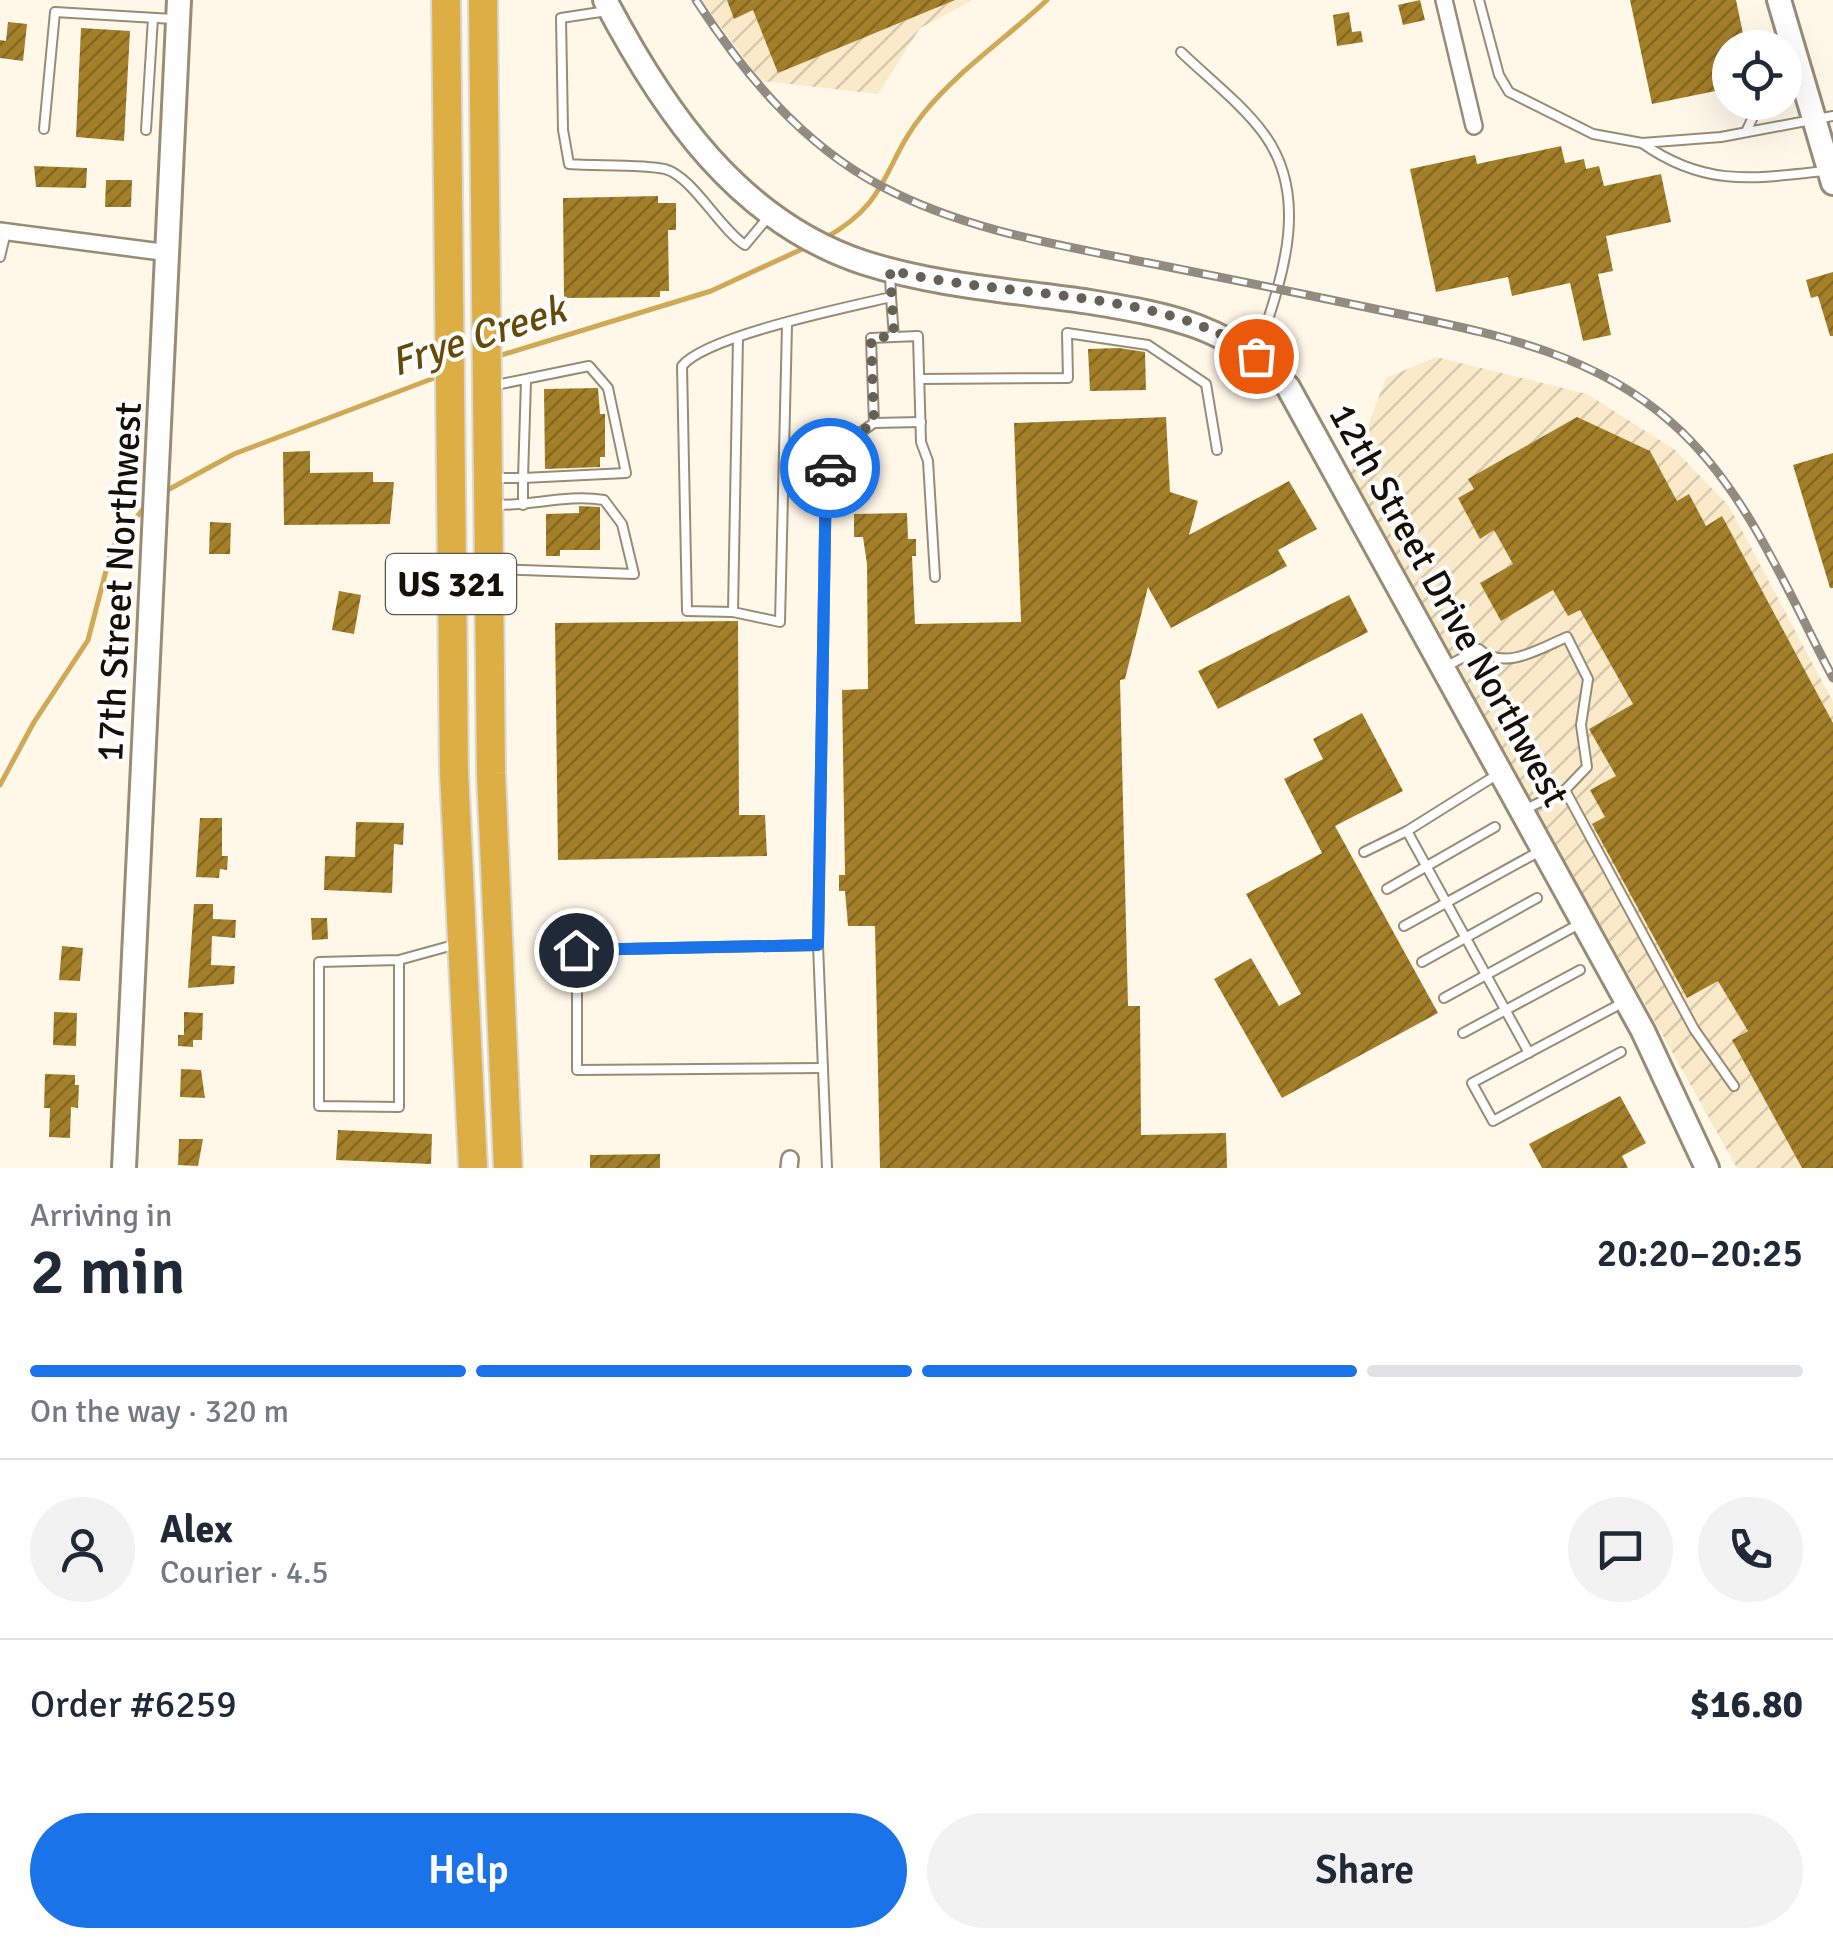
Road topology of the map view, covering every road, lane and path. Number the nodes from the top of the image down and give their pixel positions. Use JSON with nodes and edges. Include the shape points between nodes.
{"nodes":[{"id":1,"x":446,"y":0,"type":"edge"},
{"id":2,"x":483,"y":0,"type":"edge"},
{"id":3,"x":1444,"y":0,"type":"edge"},
{"id":4,"x":1479,"y":0,"type":"edge"},
{"id":5,"x":1779,"y":0,"type":"edge"},
{"id":6,"x":608,"y":5,"type":"edge"},
{"id":7,"x":179,"y":10,"type":"edge"},
{"id":8,"x":153,"y":18,"type":"junction"},
{"id":9,"x":1784,"y":30,"type":"edge"},
{"id":10,"x":1181,"y":52,"type":"dead end"},
{"id":11,"x":1802,"y":90,"type":"edge"},
{"id":12,"x":1823,"y":118,"type":"edge"},
{"id":13,"x":1752,"y":120,"type":"edge"},
{"id":14,"x":1474,"y":126,"type":"dead end"},
{"id":15,"x":44,"y":130,"type":"dead end"},
{"id":16,"x":146,"y":130,"type":"dead end"},
{"id":17,"x":1746,"y":132,"type":"junction"},
{"id":18,"x":1642,"y":143,"type":"junction"},
{"id":19,"x":1831,"y":177,"type":"edge"},
{"id":20,"x":770,"y":215,"type":"junction"},
{"id":21,"x":3,"y":231,"type":"edge"},
{"id":22,"x":169,"y":253,"type":"junction"},
{"id":23,"x":0,"y":257,"type":"edge"},
{"id":24,"x":890,"y":270,"type":"junction"},
{"id":25,"x":891,"y":298,"type":"junction"},
{"id":26,"x":786,"y":325,"type":"junction"},
{"id":27,"x":894,"y":336,"type":"junction"},
{"id":28,"x":738,"y":338,"type":"junction"},
{"id":29,"x":1256,"y":356,"type":"junction"},
{"id":30,"x":920,"y":379,"type":"junction"},
{"id":31,"x":526,"y":381,"type":"junction"},
{"id":32,"x":486,"y":386,"type":"junction"},
{"id":33,"x":921,"y":422,"type":"junction"},
{"id":34,"x":874,"y":423,"type":"junction"},
{"id":35,"x":1217,"y":450,"type":"dead end"},
{"id":36,"x":522,"y":478,"type":"junction"},
{"id":37,"x":487,"y":492,"type":"junction"},
{"id":38,"x":523,"y":506,"type":"junction"},
{"id":39,"x":451,"y":568,"type":"junction"},
{"id":40,"x":488,"y":569,"type":"junction"},
{"id":41,"x":935,"y":578,"type":"dead end"},
{"id":42,"x":732,"y":612,"type":"junction"},
{"id":43,"x":1444,"y":668,"type":"junction"},
{"id":44,"x":1501,"y":772,"type":"junction"},
{"id":45,"x":1565,"y":790,"type":"junction"},
{"id":46,"x":1522,"y":811,"type":"junction"},
{"id":47,"x":1495,"y":827,"type":"dead end"},
{"id":48,"x":1407,"y":830,"type":"junction"},
{"id":49,"x":1543,"y":850,"type":"junction"},
{"id":50,"x":1364,"y":852,"type":"dead end"},
{"id":51,"x":1427,"y":867,"type":"junction"},
{"id":52,"x":1387,"y":889,"type":"dead end"},
{"id":53,"x":1537,"y":898,"type":"dead end"},
{"id":54,"x":1446,"y":901,"type":"junction"},
{"id":55,"x":1583,"y":922,"type":"junction"},
{"id":56,"x":1404,"y":926,"type":"dead end"},
{"id":57,"x":1466,"y":937,"type":"junction"},
{"id":58,"x":461,"y":943,"type":"junction"},
{"id":59,"x":818,"y":945,"type":"junction"},
{"id":60,"x":399,"y":960,"type":"junction"},
{"id":61,"x":1422,"y":962,"type":"dead end"},
{"id":62,"x":1580,"y":970,"type":"dead end"},
{"id":63,"x":1486,"y":974,"type":"junction"},
{"id":64,"x":1444,"y":998,"type":"dead end"},
{"id":65,"x":1626,"y":1001,"type":"junction"},
{"id":66,"x":1506,"y":1010,"type":"junction"},
{"id":67,"x":1463,"y":1033,"type":"dead end"},
{"id":68,"x":1621,"y":1052,"type":"dead end"},
{"id":69,"x":1529,"y":1053,"type":"junction"},
{"id":70,"x":824,"y":1068,"type":"junction"},
{"id":71,"x":1734,"y":1086,"type":"dead end"},
{"id":72,"x":124,"y":1168,"type":"edge"},
{"id":73,"x":474,"y":1168,"type":"edge"},
{"id":74,"x":508,"y":1168,"type":"edge"},
{"id":75,"x":827,"y":1168,"type":"edge"},
{"id":76,"x":1707,"y":1168,"type":"edge"}],
"edges":[{"from":1,"to":39,"type":"highway","number":"US 321"},
{"from":2,"to":32,"type":"highway","number":"US 321"},
{"from":3,"to":14,"type":"street"},
{"from":4,"to":18,"type":"lane","via":[[1509,92],[1592,134]]},
{"from":5,"to":9,"type":"street"},
{"from":6,"to":20,"type":"street","name":"12th Street Drive Northwest","via":[[683,128]]},
{"from":6,"to":20,"type":"lane","via":[[561,18],[569,164],[667,170],[745,244]]},
{"from":7,"to":8,"type":"lane"},
{"from":7,"to":22,"type":"street","name":"17th Street Northwest"},
{"from":8,"to":15,"type":"lane","via":[[55,12]]},
{"from":8,"to":16,"type":"lane"},
{"from":10,"to":29,"type":"lane","via":[[1263,133],[1283,168],[1288,240]]},
{"from":11,"to":12,"type":"street"},
{"from":12,"to":17,"type":"lane"},
{"from":12,"to":19,"type":"street"},
{"from":13,"to":17,"type":"lane"},
{"from":17,"to":18,"type":"lane"},
{"from":18,"to":19,"type":"lane","via":[[1670,163],[1731,178]]},
{"from":20,"to":24,"type":"street","name":"12th Street Drive Northwest","via":[[832,250]]},
{"from":21,"to":22,"type":"street"},
{"from":21,"to":23,"type":"lane"},
{"from":22,"to":72,"type":"street","name":"17th Street Northwest"},
{"from":24,"to":25,"type":"lane"},
{"from":24,"to":29,"type":"street","name":"12th Street Drive Northwest","via":[[1150,312],[1198,325]]},
{"from":25,"to":26,"type":"lane"},
{"from":25,"to":27,"type":"lane"},
{"from":26,"to":28,"type":"lane"},
{"from":26,"to":42,"type":"lane","via":[[780,622]]},
{"from":27,"to":30,"type":"lane","via":[[918,336]]},
{"from":27,"to":34,"type":"lane","via":[[871,338]]},
{"from":28,"to":42,"type":"lane"},
{"from":28,"to":42,"type":"lane","via":[[692,354],[682,366],[686,611]]},
{"from":29,"to":43,"type":"street","name":"12th Street Drive Northwest","via":[[1306,416]]},
{"from":30,"to":33,"type":"lane"},
{"from":30,"to":35,"type":"lane","via":[[1068,378],[1067,333],[1148,345],[1206,384]]},
{"from":31,"to":32,"type":"lane"},
{"from":31,"to":36,"type":"lane"},
{"from":31,"to":36,"type":"lane","via":[[589,366],[608,388],[626,473]]},
{"from":32,"to":37,"type":"highway","number":"US 321"},
{"from":33,"to":34,"type":"lane"},
{"from":33,"to":41,"type":"lane"},
{"from":34,"to":59,"type":"lane","via":[[851,438],[826,473]]},
{"from":36,"to":37,"type":"lane"},
{"from":36,"to":38,"type":"lane"},
{"from":37,"to":38,"type":"lane"},
{"from":37,"to":40,"type":"highway","number":"US 321"},
{"from":38,"to":40,"type":"lane","via":[[604,500],[622,524],[634,574]]},
{"from":39,"to":40,"type":"lane"},
{"from":39,"to":58,"type":"highway","number":"US 321"},
{"from":40,"to":74,"type":"highway","number":"US 321"},
{"from":43,"to":44,"type":"street","name":"12th Street Drive Northwest"},
{"from":43,"to":45,"type":"lane","via":[[1478,649],[1518,658],[1566,636],[1588,680],[1581,725],[1587,767]]},
{"from":44,"to":46,"type":"street","name":"12th Street Drive Northwest"},
{"from":44,"to":48,"type":"lane"},
{"from":45,"to":46,"type":"lane"},
{"from":45,"to":71,"type":"lane","via":[[1694,1028]]},
{"from":46,"to":49,"type":"street","name":"12th Street Drive Northwest"},
{"from":47,"to":51,"type":"lane"},
{"from":48,"to":50,"type":"lane"},
{"from":48,"to":51,"type":"lane"},
{"from":49,"to":54,"type":"lane"},
{"from":49,"to":55,"type":"street","name":"12th Street Drive Northwest"},
{"from":51,"to":52,"type":"lane"},
{"from":51,"to":54,"type":"lane"},
{"from":53,"to":57,"type":"lane"},
{"from":54,"to":56,"type":"lane"},
{"from":54,"to":57,"type":"lane"},
{"from":55,"to":63,"type":"lane"},
{"from":55,"to":65,"type":"street","name":"12th Street Drive Northwest"},
{"from":57,"to":61,"type":"lane"},
{"from":57,"to":63,"type":"lane"},
{"from":58,"to":60,"type":"lane"},
{"from":58,"to":73,"type":"highway","number":"US 321"},
{"from":59,"to":70,"type":"lane"},
{"from":59,"to":70,"type":"lane","via":[[576,950],[576,1070]]},
{"from":60,"to":60,"type":"lane","via":[[319,962],[319,1106],[399,1107]]},
{"from":62,"to":66,"type":"lane"},
{"from":63,"to":64,"type":"lane"},
{"from":63,"to":66,"type":"lane"},
{"from":65,"to":69,"type":"lane"},
{"from":65,"to":76,"type":"street","name":"12th Street Drive Northwest"},
{"from":66,"to":67,"type":"lane"},
{"from":66,"to":69,"type":"lane"},
{"from":68,"to":69,"type":"lane","via":[[1493,1121],[1472,1083]]},
{"from":70,"to":75,"type":"lane"}]}
